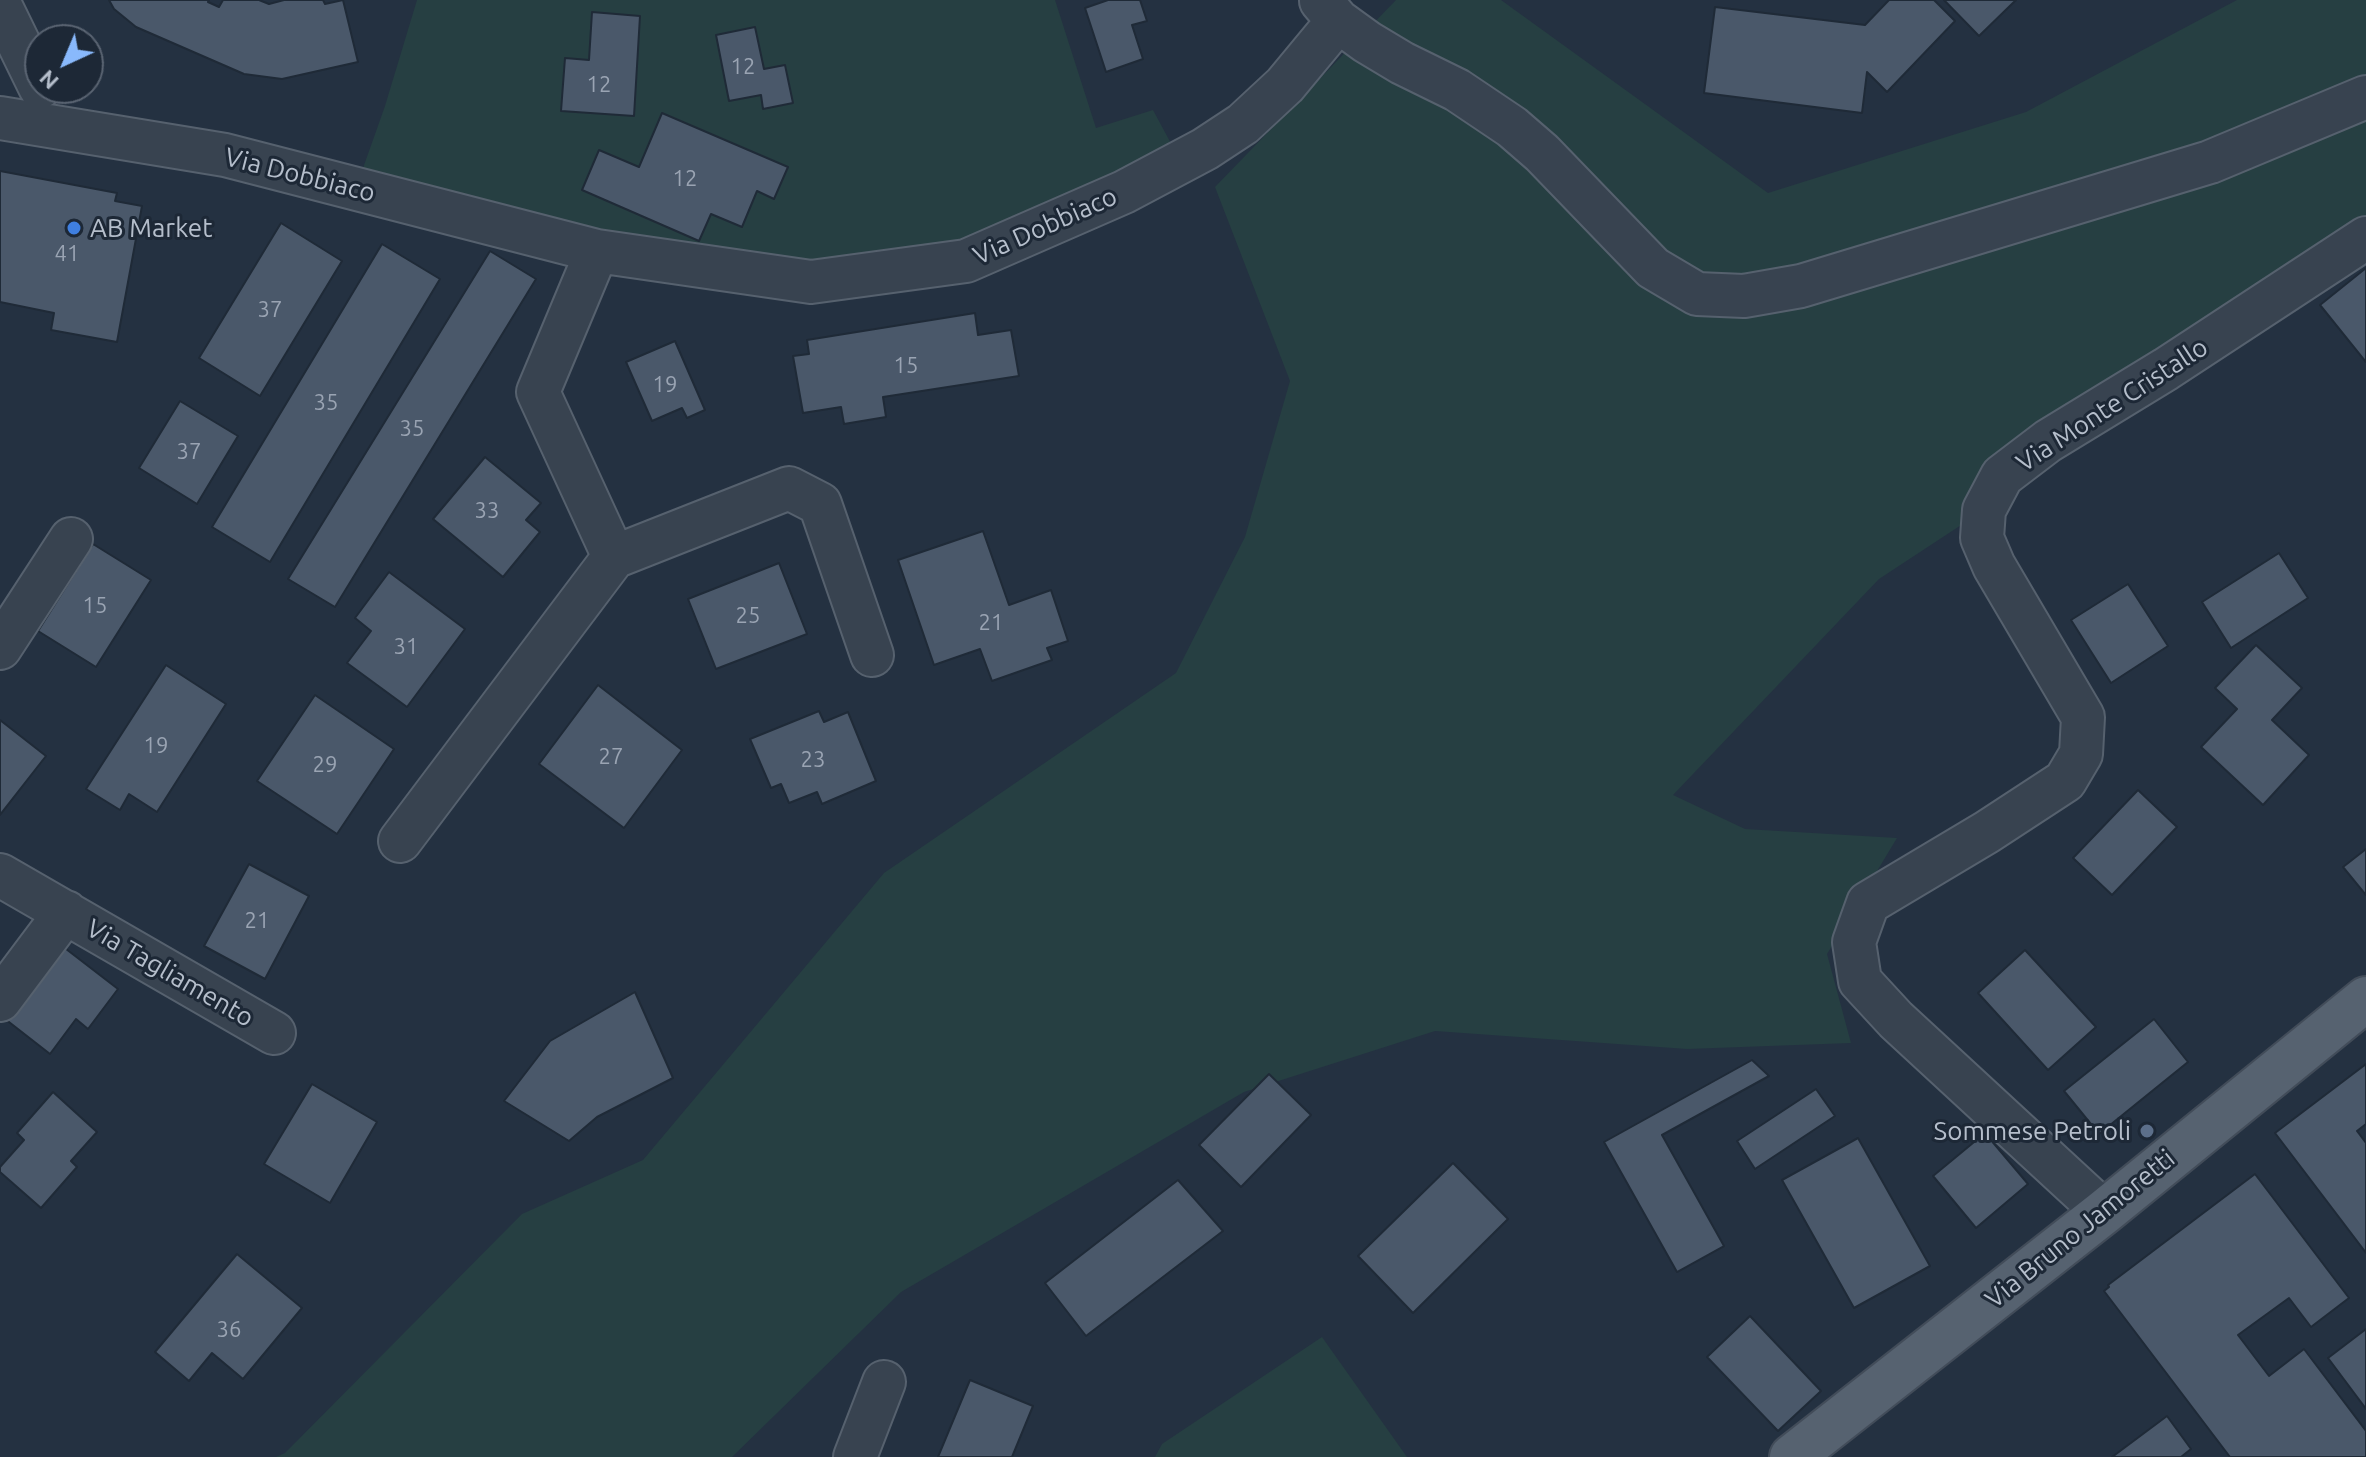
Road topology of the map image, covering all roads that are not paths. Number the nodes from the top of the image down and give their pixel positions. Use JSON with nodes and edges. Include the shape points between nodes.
{"nodes":[{"id":1,"x":0,"y":5,"type":"edge"},
{"id":2,"x":1329,"y":11,"type":"edge"},
{"id":3,"x":24,"y":55,"type":"edge"},
{"id":4,"x":2366,"y":97,"type":"edge"},
{"id":5,"x":48,"y":104,"type":"edge"},
{"id":6,"x":0,"y":118,"type":"edge"},
{"id":7,"x":59,"y":128,"type":"junction"},
{"id":8,"x":2366,"y":238,"type":"edge"},
{"id":9,"x":597,"y":251,"type":"junction"},
{"id":10,"x":71,"y":539,"type":"dead end"},
{"id":11,"x":614,"y":557,"type":"junction"},
{"id":12,"x":0,"y":648,"type":"edge"},
{"id":13,"x":872,"y":655,"type":"dead end"},
{"id":14,"x":400,"y":841,"type":"dead end"},
{"id":15,"x":0,"y":875,"type":"edge"},
{"id":16,"x":66,"y":912,"type":"junction"},
{"id":17,"x":2366,"y":999,"type":"edge"},
{"id":18,"x":0,"y":1000,"type":"edge"},
{"id":19,"x":274,"y":1033,"type":"dead end"},
{"id":20,"x":2104,"y":1212,"type":"junction"},
{"id":21,"x":884,"y":1382,"type":"dead end"},
{"id":22,"x":855,"y":1457,"type":"edge"},
{"id":23,"x":1792,"y":1457,"type":"edge"}],
"edges":[{"from":1,"to":3,"type":"street"},
{"from":2,"to":4,"type":"street","via":[[1402,63],[1457,90],[1512,127],[1653,268],[1697,294],[1744,296],[1801,286],[2210,162]]},
{"from":2,"to":9,"type":"street","name":"Via Dobbiaco","via":[[1285,85],[1243,124],[1124,192],[966,261],[811,282]]},
{"from":5,"to":7,"type":"street"},
{"from":6,"to":7,"type":"street","name":"Via Dobbiaco"},
{"from":7,"to":9,"type":"street","name":"Via Dobbiaco","via":[[225,155]]},
{"from":8,"to":20,"type":"street","name":"Via Monte Cristallo","via":[[2048,441],[2002,476],[1984,510],[1982,538],[2083,717],[2081,754],[2065,781],[1868,903],[1854,942],[1860,981],[1896,1020]]},
{"from":9,"to":11,"type":"street","via":[[538,392]]},
{"from":10,"to":12,"type":"street"},
{"from":11,"to":13,"type":"street","via":[[789,488],[820,504]]},
{"from":11,"to":14,"type":"street"},
{"from":15,"to":16,"type":"street","name":"Via Tagliamento"},
{"from":16,"to":18,"type":"street","name":"Via Tagliamento"},
{"from":16,"to":19,"type":"street","name":"Via Tagliamento"},
{"from":17,"to":20,"type":"main road","name":"Via Bruno Jamoretti"},
{"from":20,"to":23,"type":"main road","name":"Via Bruno Jamoretti"},
{"from":21,"to":22,"type":"street"}]}
